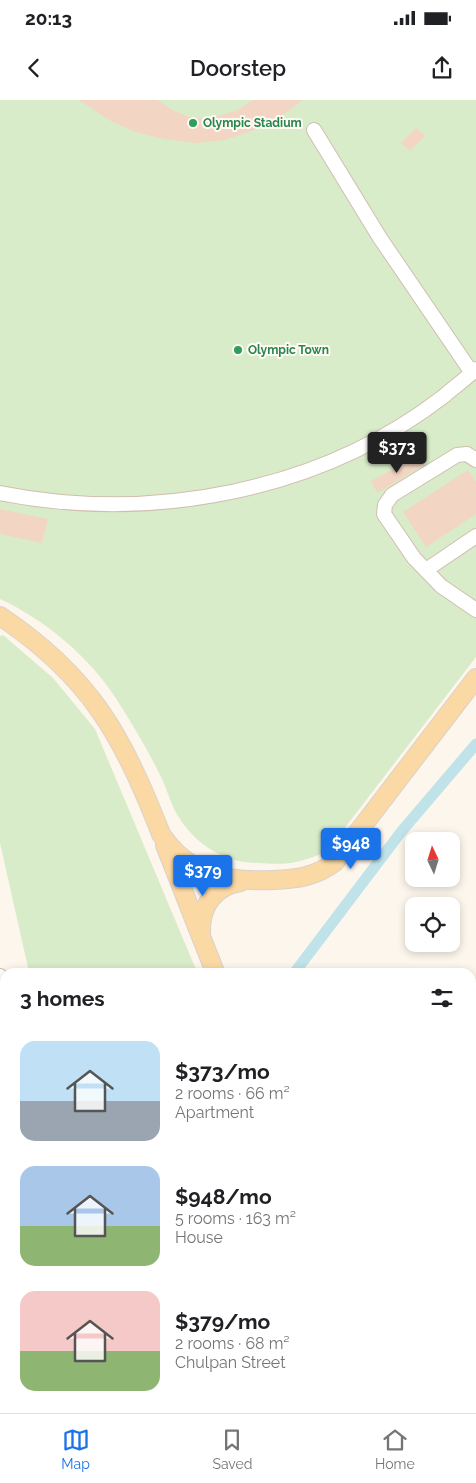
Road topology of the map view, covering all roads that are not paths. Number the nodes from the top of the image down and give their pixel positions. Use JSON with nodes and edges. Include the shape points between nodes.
{"nodes":[{"id":1,"x":314,"y":130,"type":"dead end"},
{"id":2,"x":474,"y":371,"type":"edge"},
{"id":3,"x":476,"y":460,"type":"edge"},
{"id":4,"x":0,"y":493,"type":"edge"},
{"id":5,"x":476,"y":536,"type":"edge"},
{"id":6,"x":426,"y":570,"type":"junction"},
{"id":7,"x":476,"y":610,"type":"edge"},
{"id":8,"x":0,"y":616,"type":"edge"},
{"id":9,"x":476,"y":678,"type":"edge"},
{"id":10,"x":161,"y":834,"type":"junction"},
{"id":11,"x":246,"y":882,"type":"junction"},
{"id":12,"x":202,"y":939,"type":"junction"},
{"id":13,"x":213,"y":968,"type":"edge"}],
"edges":[{"from":1,"to":2,"type":"street","via":[[380,238]]},
{"from":2,"to":4,"type":"street","via":[[395,431],[314,469],[260,485],[170,502],[116,505],[68,504]]},
{"from":3,"to":6,"type":"street","via":[[467,454],[457,455],[386,501],[384,514]]},
{"from":5,"to":6,"type":"street"},
{"from":6,"to":7,"type":"street","via":[[441,586]]},
{"from":8,"to":10,"type":"main road","via":[[64,666],[98,705],[123,748]]},
{"from":9,"to":11,"type":"main road","via":[[335,862],[306,877]]},
{"from":10,"to":11,"type":"main road","via":[[177,853],[197,868]]},
{"from":10,"to":12,"type":"main road"},
{"from":11,"to":12,"type":"main road","via":[[224,887],[210,899],[202,919]]},
{"from":12,"to":13,"type":"main road"}]}
